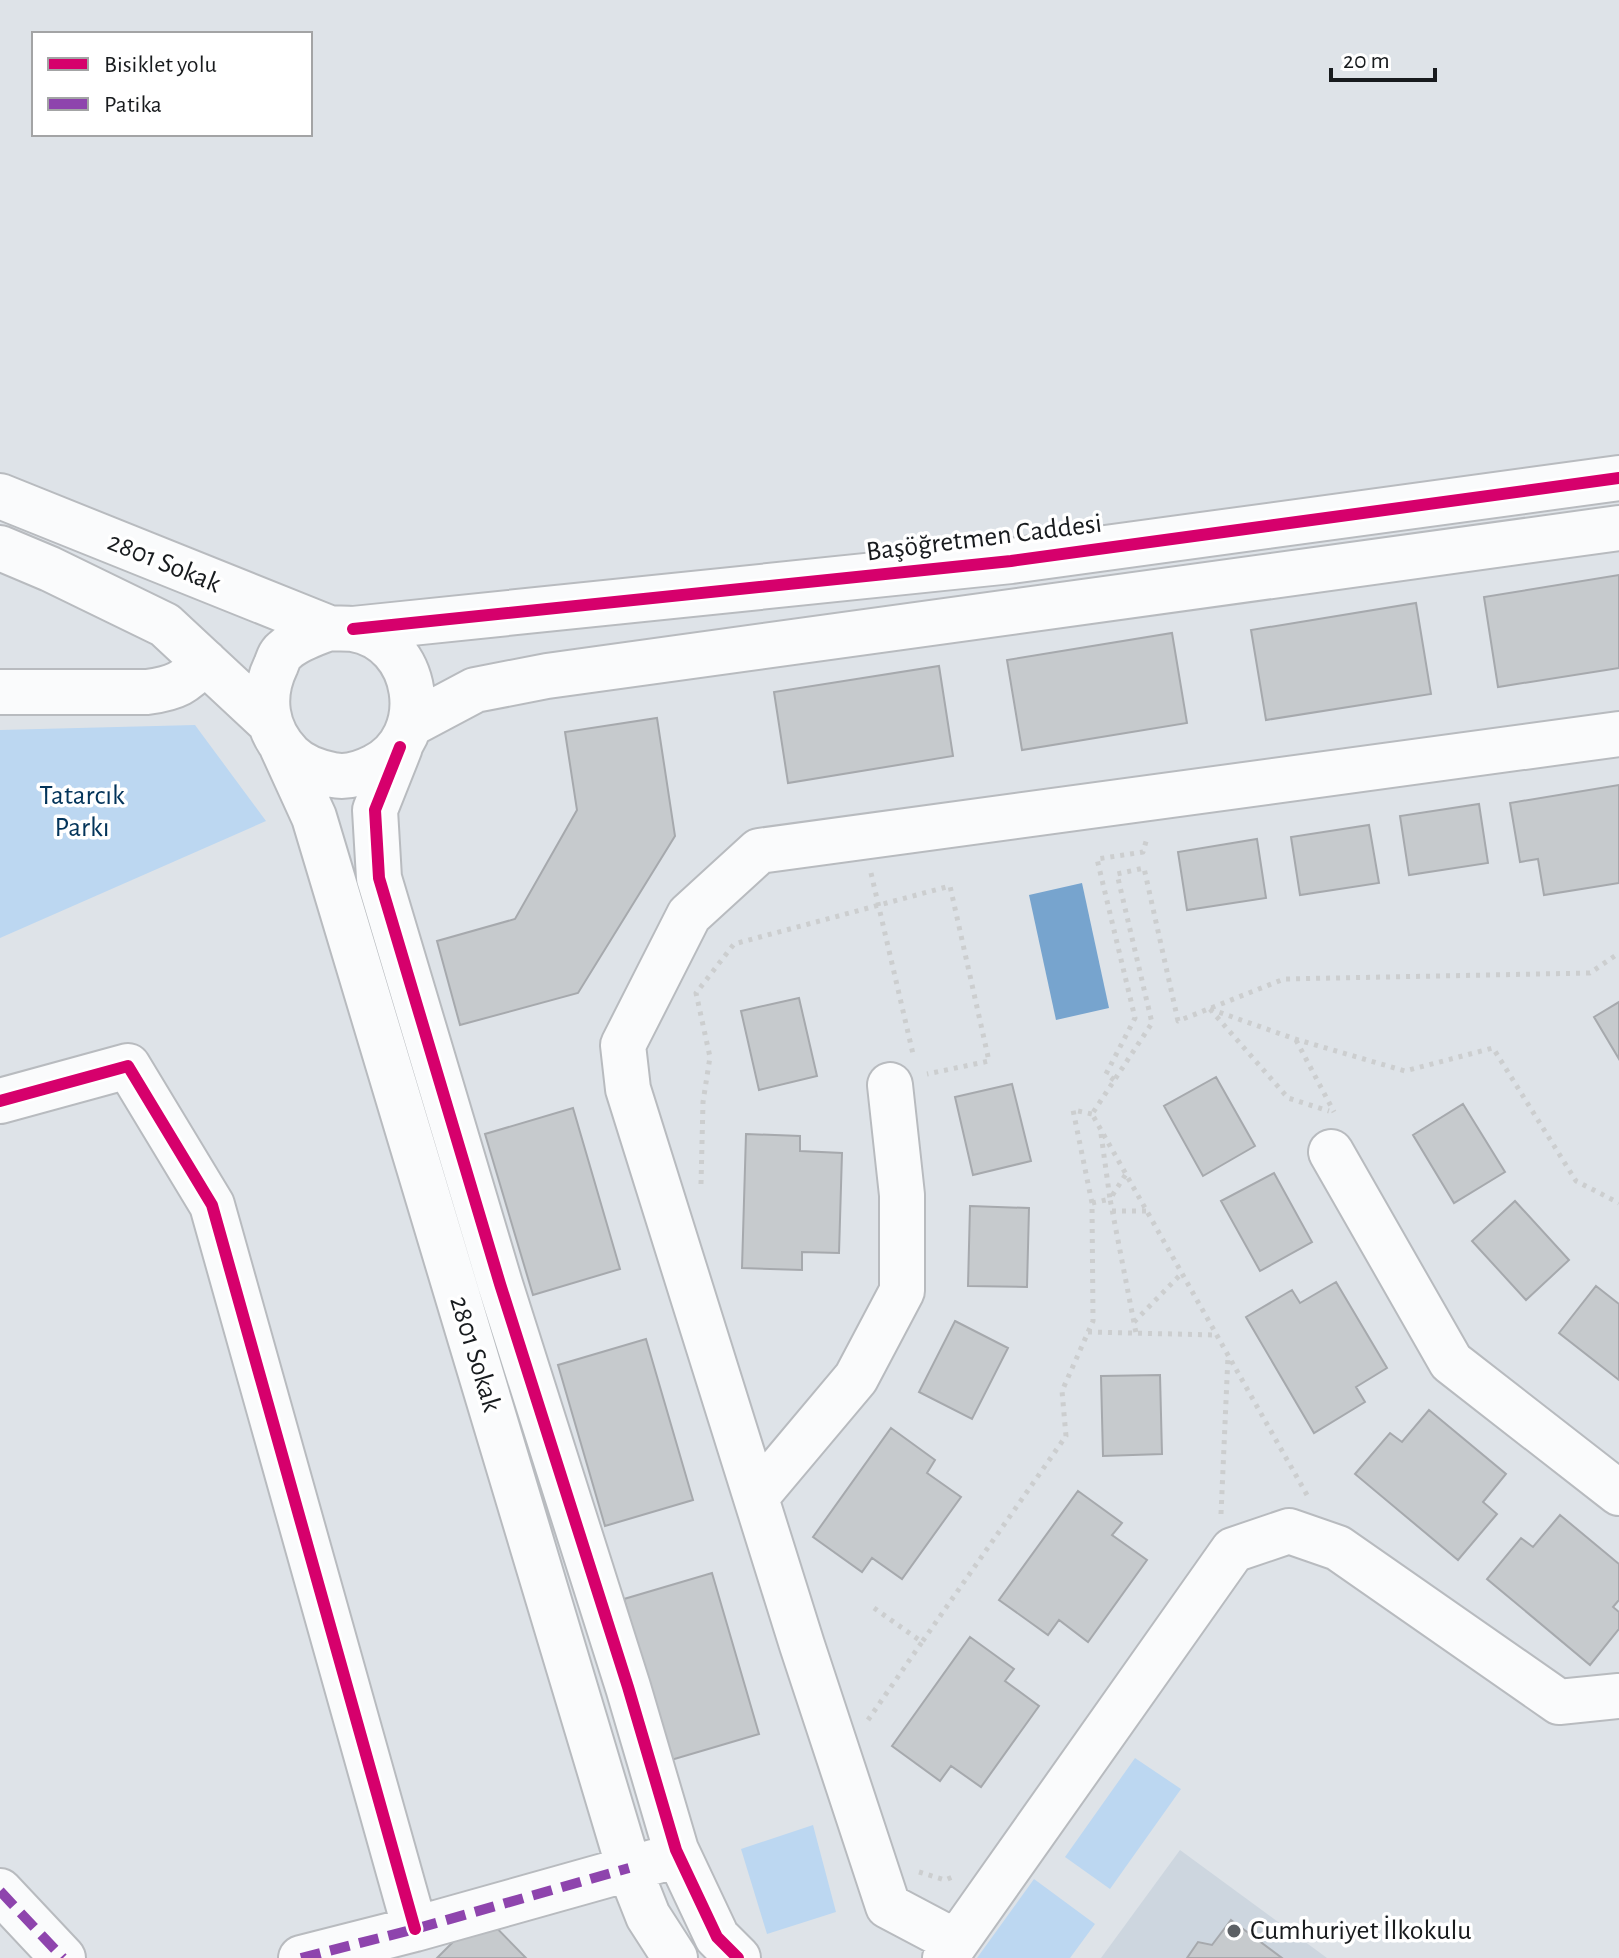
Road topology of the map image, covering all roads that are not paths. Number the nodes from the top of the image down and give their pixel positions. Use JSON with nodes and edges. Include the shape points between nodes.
{"nodes":[{"id":1,"x":1619,"y":478,"type":"edge"},
{"id":2,"x":0,"y":496,"type":"edge"},
{"id":3,"x":1619,"y":528,"type":"edge"},
{"id":4,"x":0,"y":548,"type":"edge"},
{"id":5,"x":341,"y":629,"type":"junction"},
{"id":6,"x":205,"y":662,"type":"junction"},
{"id":7,"x":0,"y":692,"type":"edge"},
{"id":8,"x":1619,"y":734,"type":"edge"},
{"id":9,"x":276,"y":735,"type":"junction"},
{"id":10,"x":405,"y":735,"type":"junction"},
{"id":11,"x":399,"y":946,"type":"junction"},
{"id":12,"x":357,"y":959,"type":"junction"},
{"id":13,"x":904,"y":1081,"type":"road end"},
{"id":14,"x":0,"y":1101,"type":"edge"},
{"id":15,"x":1331,"y":1152,"type":"dead end"},
{"id":16,"x":1619,"y":1493,"type":"edge"},
{"id":17,"x":756,"y":1497,"type":"junction"},
{"id":18,"x":1619,"y":1696,"type":"edge"},
{"id":19,"x":679,"y":1855,"type":"junction"},
{"id":20,"x":629,"y":1868,"type":"junction"},
{"id":21,"x":0,"y":1891,"type":"edge"},
{"id":22,"x":415,"y":1929,"type":"junction"},
{"id":23,"x":950,"y":1950,"type":"edge"},
{"id":24,"x":63,"y":1958,"type":"edge"},
{"id":25,"x":301,"y":1958,"type":"edge"},
{"id":26,"x":675,"y":1958,"type":"edge"},
{"id":27,"x":738,"y":1958,"type":"edge"}],
"edges":[{"from":1,"to":5,"type":"street","name":"Başöğretmen Caddesi","via":[[1011,561]]},
{"from":2,"to":5,"type":"street","name":"2801 Sokak"},
{"from":3,"to":10,"type":"street","via":[[547,676],[475,690]]},
{"from":4,"to":6,"type":"street","name":"2801 Sokak","via":[[165,625]]},
{"from":5,"to":9,"type":"street","name":"Başöğretmen Caddesi","via":[[282,651],[266,697]]},
{"from":5,"to":10,"type":"street","via":[[377,637],[409,675],[414,699]]},
{"from":6,"to":7,"type":"street","via":[[183,684],[168,689]]},
{"from":6,"to":9,"type":"street","name":"2801 Sokak"},
{"from":8,"to":17,"type":"street","via":[[759,851],[689,915],[623,1045],[628,1089]]},
{"from":9,"to":10,"type":"street","via":[[296,761],[339,776],[383,763]]},
{"from":9,"to":12,"type":"street","name":"2801 Sokak","via":[[314,817]]},
{"from":10,"to":11,"type":"street","via":[[375,810],[379,878]]},
{"from":11,"to":12,"type":"street"},
{"from":11,"to":19,"type":"street"},
{"from":12,"to":20,"type":"street","name":"2801 Sokak"},
{"from":13,"to":17,"type":"street","via":[[902,1291],[856,1378]]},
{"from":14,"to":22,"type":"street","via":[[128,1066],[212,1205]]},
{"from":15,"to":16,"type":"street","via":[[1451,1362]]},
{"from":17,"to":23,"type":"street","via":[[888,1906]]},
{"from":18,"to":23,"type":"street","via":[[1559,1702],[1338,1548],[1289,1531],[1233,1550]]},
{"from":19,"to":20,"type":"street"},
{"from":19,"to":27,"type":"street","via":[[717,1937]]},
{"from":20,"to":22,"type":"street"},
{"from":20,"to":26,"type":"street","name":"2801 Sokak","via":[[648,1916]]},
{"from":21,"to":24,"type":"street"},
{"from":22,"to":25,"type":"street"}]}
